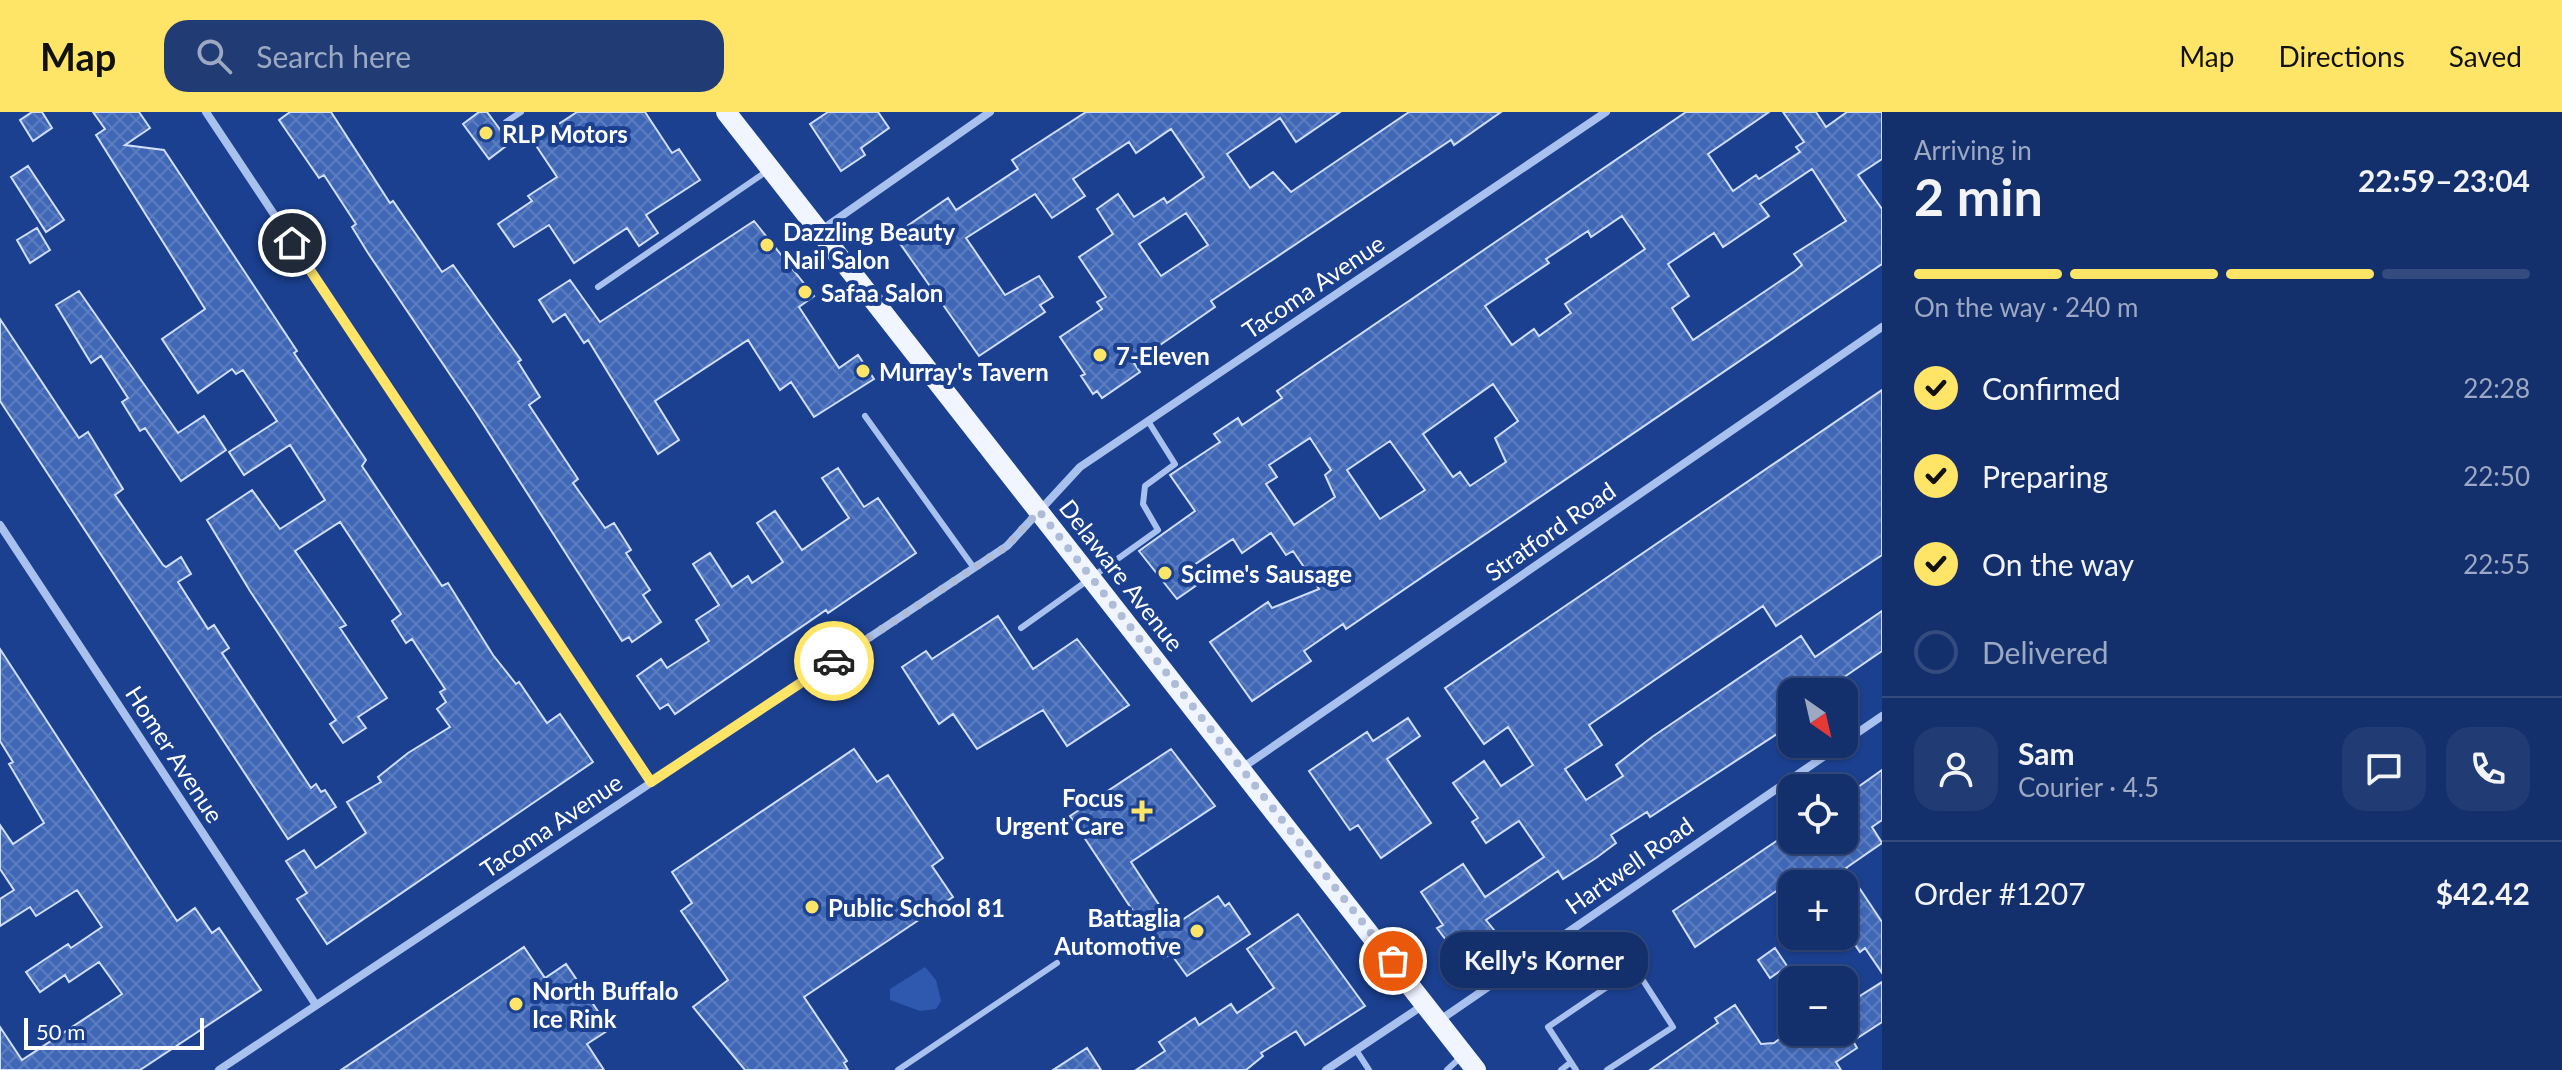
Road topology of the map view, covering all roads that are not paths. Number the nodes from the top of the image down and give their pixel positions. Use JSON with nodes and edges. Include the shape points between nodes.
{"nodes":[{"id":1,"x":206,"y":112,"type":"edge"},
{"id":2,"x":521,"y":112,"type":"edge"},
{"id":3,"x":990,"y":112,"type":"edge"},
{"id":4,"x":1606,"y":112,"type":"edge"},
{"id":5,"x":734,"y":115,"type":"edge"},
{"id":6,"x":506,"y":122,"type":"dead end"},
{"id":7,"x":770,"y":169,"type":"junction"},
{"id":8,"x":819,"y":232,"type":"junction"},
{"id":9,"x":598,"y":287,"type":"dead end"},
{"id":10,"x":1882,"y":327,"type":"edge"},
{"id":11,"x":865,"y":416,"type":"dead end"},
{"id":12,"x":1148,"y":421,"type":"junction"},
{"id":13,"x":1039,"y":511,"type":"junction"},
{"id":14,"x":0,"y":525,"type":"edge"},
{"id":15,"x":974,"y":568,"type":"junction"},
{"id":16,"x":1093,"y":579,"type":"junction"},
{"id":17,"x":1021,"y":628,"type":"dead end"},
{"id":18,"x":1882,"y":716,"type":"edge"},
{"id":19,"x":1858,"y":733,"type":"edge"},
{"id":20,"x":1821,"y":758,"type":"edge"},
{"id":21,"x":1241,"y":768,"type":"junction"},
{"id":22,"x":651,"y":782,"type":"junction"},
{"id":23,"x":1057,"y":963,"type":"dead end"},
{"id":24,"x":1426,"y":1003,"type":"junction"},
{"id":25,"x":316,"y":1005,"type":"junction"},
{"id":26,"x":1440,"y":1020,"type":"junction"},
{"id":27,"x":1356,"y":1050,"type":"junction"},
{"id":28,"x":1470,"y":1062,"type":"edge"},
{"id":29,"x":1571,"y":1062,"type":"junction"},
{"id":30,"x":219,"y":1070,"type":"edge"},
{"id":31,"x":898,"y":1070,"type":"edge"},
{"id":32,"x":1326,"y":1070,"type":"edge"},
{"id":33,"x":1369,"y":1070,"type":"edge"},
{"id":34,"x":1447,"y":1070,"type":"edge"},
{"id":35,"x":1561,"y":1070,"type":"edge"},
{"id":36,"x":1576,"y":1070,"type":"edge"},
{"id":37,"x":1607,"y":1070,"type":"edge"}],
"edges":[{"from":1,"to":22,"type":"street"},
{"from":2,"to":6,"type":"lane"},
{"from":3,"to":8,"type":"street"},
{"from":4,"to":12,"type":"street","name":"Tacoma Avenue"},
{"from":5,"to":7,"type":"main road","name":"Delaware Avenue"},
{"from":7,"to":8,"type":"main road","name":"Delaware Avenue"},
{"from":7,"to":9,"type":"lane"},
{"from":8,"to":13,"type":"main road","name":"Delaware Avenue"},
{"from":10,"to":21,"type":"street","name":"Stratford Road"},
{"from":11,"to":15,"type":"lane"},
{"from":12,"to":13,"type":"street","name":"Tacoma Avenue","via":[[1080,467]]},
{"from":12,"to":16,"type":"lane","via":[[1175,464],[1145,486],[1143,504],[1158,530]]},
{"from":13,"to":15,"type":"street","name":"Tacoma Avenue","via":[[1007,546]]},
{"from":13,"to":16,"type":"main road","name":"Delaware Avenue"},
{"from":14,"to":25,"type":"street","name":"Homer Avenue"},
{"from":15,"to":22,"type":"street","name":"Tacoma Avenue"},
{"from":16,"to":17,"type":"lane"},
{"from":16,"to":21,"type":"main road","name":"Delaware Avenue"},
{"from":18,"to":19,"type":"street","name":"Hartwell Road"},
{"from":20,"to":26,"type":"street","name":"Hartwell Road"},
{"from":21,"to":24,"type":"main road","name":"Delaware Avenue"},
{"from":22,"to":25,"type":"street","name":"Tacoma Avenue"},
{"from":23,"to":31,"type":"lane"},
{"from":24,"to":26,"type":"main road","name":"Delaware Avenue"},
{"from":24,"to":27,"type":"street"},
{"from":25,"to":30,"type":"street","name":"Tacoma Avenue"},
{"from":26,"to":28,"type":"main road","name":"Delaware Avenue"},
{"from":27,"to":32,"type":"street"},
{"from":27,"to":33,"type":"lane"},
{"from":28,"to":34,"type":"lane"},
{"from":29,"to":35,"type":"lane"},
{"from":29,"to":36,"type":"lane"},
{"from":29,"to":37,"type":"lane","via":[[1548,1027],[1635,968],[1673,1027]]}]}
